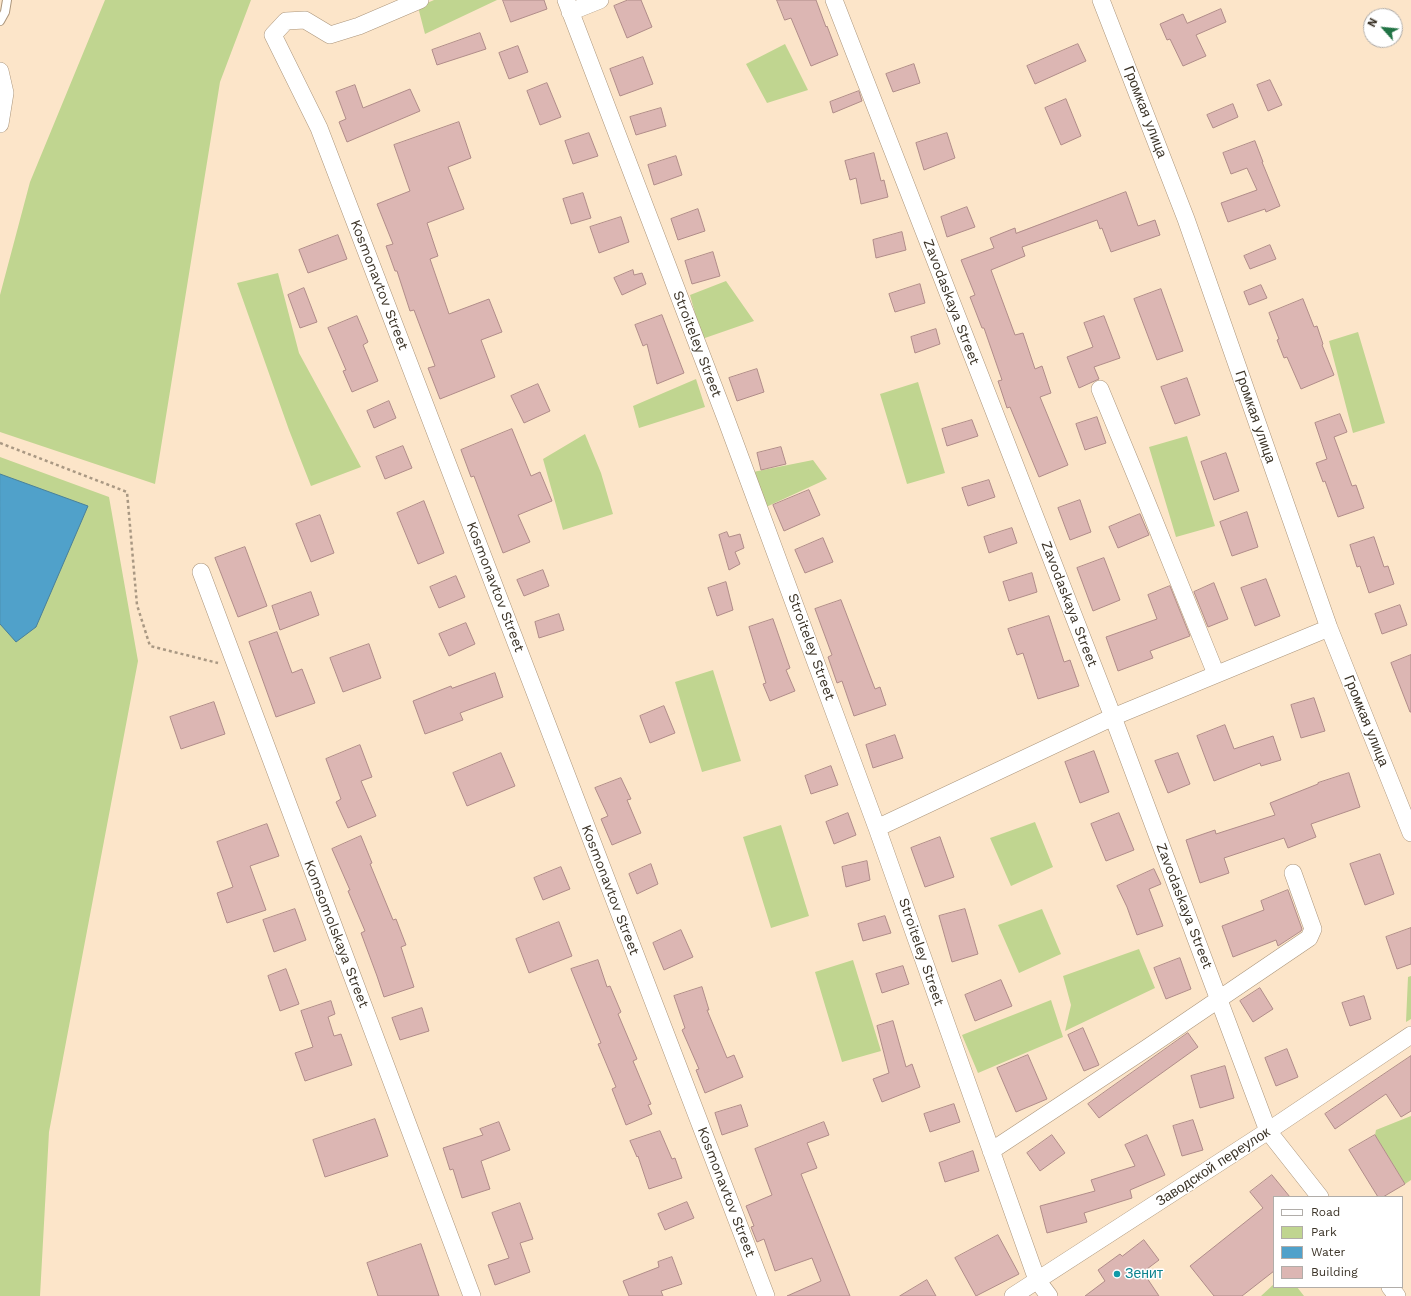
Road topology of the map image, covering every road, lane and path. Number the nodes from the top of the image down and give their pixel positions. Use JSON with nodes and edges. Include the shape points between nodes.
{"nodes":[{"id":1,"x":7,"y":0,"type":"edge"},
{"id":2,"x":420,"y":0,"type":"edge"},
{"id":3,"x":600,"y":0,"type":"edge"},
{"id":4,"x":834,"y":0,"type":"edge"},
{"id":5,"x":1101,"y":0,"type":"edge"},
{"id":6,"x":568,"y":6,"type":"edge"},
{"id":7,"x":0,"y":20,"type":"edge"},
{"id":8,"x":0,"y":71,"type":"edge"},
{"id":9,"x":0,"y":124,"type":"edge"},
{"id":10,"x":1100,"y":389,"type":"dead end"},
{"id":11,"x":0,"y":443,"type":"edge"},
{"id":12,"x":200,"y":572,"type":"dead end"},
{"id":13,"x":1329,"y":628,"type":"junction"},
{"id":14,"x":236,"y":667,"type":"junction"},
{"id":15,"x":1216,"y":674,"type":"junction"},
{"id":16,"x":1113,"y":717,"type":"junction"},
{"id":17,"x":877,"y":828,"type":"junction"},
{"id":18,"x":1411,"y":833,"type":"edge"},
{"id":19,"x":1293,"y":873,"type":"dead end"},
{"id":20,"x":1218,"y":999,"type":"junction"},
{"id":21,"x":1411,"y":1035,"type":"edge"},
{"id":22,"x":1268,"y":1131,"type":"junction"},
{"id":23,"x":991,"y":1151,"type":"junction"},
{"id":24,"x":1319,"y":1196,"type":"edge"},
{"id":25,"x":1037,"y":1280,"type":"junction"},
{"id":26,"x":1391,"y":1288,"type":"edge"},
{"id":27,"x":472,"y":1296,"type":"edge"},
{"id":28,"x":766,"y":1296,"type":"edge"},
{"id":29,"x":1012,"y":1296,"type":"edge"},
{"id":30,"x":1049,"y":1296,"type":"edge"},
{"id":31,"x":1397,"y":1296,"type":"edge"}],
"edges":[{"from":1,"to":7,"type":"lane","via":[[5,12]]},
{"from":2,"to":28,"type":"street","name":"Kosmonavtov Street","via":[[359,26],[330,35],[305,20],[286,21],[273,35],[319,128]]},
{"from":3,"to":6,"type":"street"},
{"from":4,"to":16,"type":"street","name":"Zavodaskaya Street"},
{"from":5,"to":13,"type":"street","name":"Громкая улица","via":[[1186,219]]},
{"from":6,"to":17,"type":"street","name":"Stroiteley Street","via":[[726,419]]},
{"from":8,"to":9,"type":"street","via":[[5,93]]},
{"from":10,"to":15,"type":"street"},
{"from":11,"to":14,"type":"path","via":[[127,492],[137,605],[150,646]]},
{"from":12,"to":14,"type":"street","name":"Komsomolskaya Street"},
{"from":13,"to":15,"type":"street"},
{"from":13,"to":18,"type":"street","name":"Громкая улица"},
{"from":14,"to":27,"type":"street","name":"Komsomolskaya Street"},
{"from":15,"to":16,"type":"street"},
{"from":16,"to":17,"type":"street"},
{"from":16,"to":20,"type":"street","name":"Zavodaskaya Street"},
{"from":17,"to":23,"type":"street","name":"Stroiteley Street"},
{"from":19,"to":20,"type":"street","via":[[1313,928],[1309,938]]},
{"from":20,"to":22,"type":"street","name":"Zavodaskaya Street"},
{"from":20,"to":23,"type":"street"},
{"from":21,"to":22,"type":"street","name":"Заводской переулок"},
{"from":22,"to":24,"type":"street","name":"Zavodaskaya Street"},
{"from":22,"to":25,"type":"street","name":"Заводской переулок"},
{"from":23,"to":25,"type":"street","name":"Stroiteley Street"},
{"from":25,"to":29,"type":"street","name":"Заводской переулок"},
{"from":25,"to":30,"type":"street","name":"Stroiteley Street"},
{"from":26,"to":31,"type":"street"}]}
